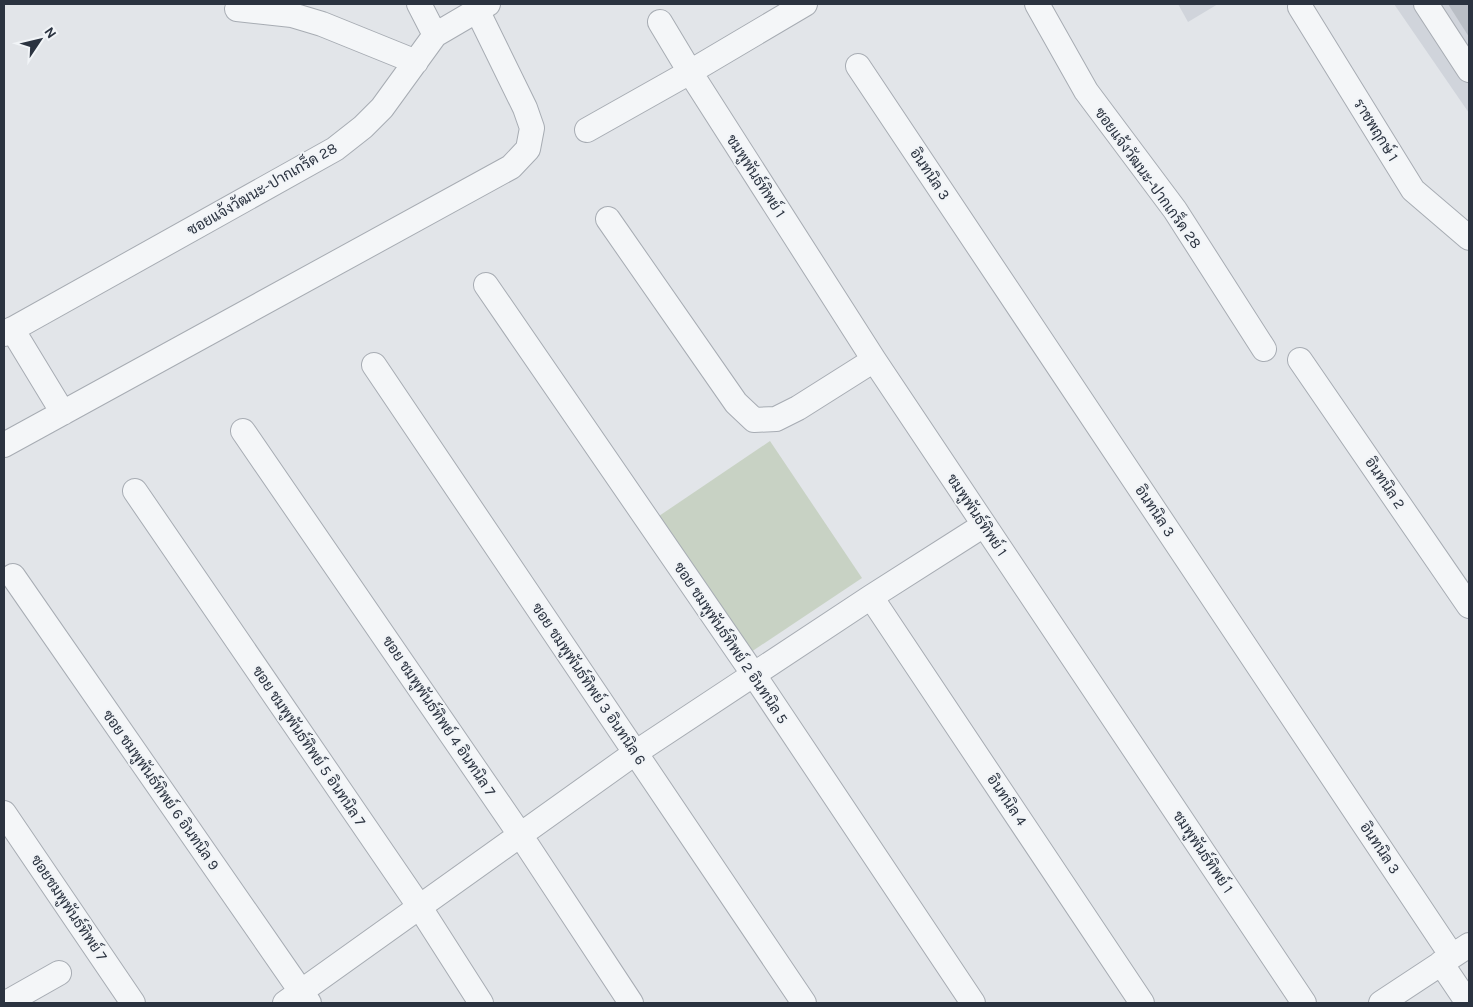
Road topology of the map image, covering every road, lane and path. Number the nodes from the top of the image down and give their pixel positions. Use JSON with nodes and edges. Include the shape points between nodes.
{"nodes":[{"id":1,"x":419,"y":4,"type":"edge"},
{"id":2,"x":805,"y":4,"type":"edge"},
{"id":3,"x":1037,"y":4,"type":"edge"},
{"id":4,"x":1426,"y":4,"type":"edge"},
{"id":5,"x":482,"y":7,"type":"edge"},
{"id":6,"x":1300,"y":7,"type":"dead end"},
{"id":7,"x":237,"y":9,"type":"dead end"},
{"id":8,"x":660,"y":22,"type":"dead end"},
{"id":9,"x":435,"y":35,"type":"junction"},
{"id":10,"x":416,"y":62,"type":"junction"},
{"id":11,"x":858,"y":66,"type":"dead end"},
{"id":12,"x":1469,"y":70,"type":"edge"},
{"id":13,"x":690,"y":72,"type":"junction"},
{"id":14,"x":587,"y":130,"type":"dead end"},
{"id":15,"x":608,"y":219,"type":"dead end"},
{"id":16,"x":1469,"y":238,"type":"edge"},
{"id":17,"x":486,"y":285,"type":"dead end"},
{"id":18,"x":8,"y":332,"type":"edge"},
{"id":19,"x":1264,"y":349,"type":"dead end"},
{"id":20,"x":874,"y":360,"type":"junction"},
{"id":21,"x":1300,"y":360,"type":"dead end"},
{"id":22,"x":374,"y":365,"type":"dead end"},
{"id":23,"x":63,"y":413,"type":"junction"},
{"id":24,"x":244,"y":431,"type":"dead end"},
{"id":25,"x":4,"y":445,"type":"edge"},
{"id":26,"x":135,"y":491,"type":"dead end"},
{"id":27,"x":984,"y":525,"type":"junction"},
{"id":28,"x":13,"y":576,"type":"dead end"},
{"id":29,"x":871,"y":597,"type":"junction"},
{"id":30,"x":1469,"y":606,"type":"edge"},
{"id":31,"x":754,"y":675,"type":"junction"},
{"id":32,"x":635,"y":753,"type":"junction"},
{"id":33,"x":4,"y":813,"type":"edge"},
{"id":34,"x":521,"y":836,"type":"junction"},
{"id":35,"x":419,"y":906,"type":"junction"},
{"id":36,"x":1454,"y":955,"type":"edge"},
{"id":37,"x":59,"y":973,"type":"dead end"},
{"id":38,"x":298,"y":999,"type":"edge"},
{"id":39,"x":13,"y":1002,"type":"edge"},
{"id":40,"x":133,"y":1003,"type":"edge"},
{"id":41,"x":481,"y":1003,"type":"edge"},
{"id":42,"x":631,"y":1003,"type":"edge"},
{"id":43,"x":804,"y":1003,"type":"edge"},
{"id":44,"x":972,"y":1003,"type":"edge"},
{"id":45,"x":1142,"y":1003,"type":"edge"},
{"id":46,"x":1304,"y":1003,"type":"edge"},
{"id":47,"x":1381,"y":1003,"type":"edge"},
{"id":48,"x":1468,"y":1003,"type":"edge"}],
"edges":[{"from":1,"to":9,"type":"street"},
{"from":2,"to":13,"type":"street"},
{"from":3,"to":19,"type":"street","name":"ซอยแจ้งวัฒนะ-ปากเกร็ด 28","via":[[1086,91],[1175,210]]},
{"from":4,"to":12,"type":"street"},
{"from":5,"to":9,"type":"street","name":"ซอยแจ้งวัฒนะ-ปากเกร็ด 28"},
{"from":5,"to":23,"type":"street","via":[[532,128],[528,149],[511,167]]},
{"from":6,"to":16,"type":"street","name":"ราชพฤกษ์ 1","via":[[1413,190]]},
{"from":7,"to":10,"type":"street","via":[[292,15]]},
{"from":8,"to":13,"type":"street","name":"ชมพูพันธ์ทิพย์ 1"},
{"from":9,"to":10,"type":"street","name":"ซอยแจ้งวัฒนะ-ปากเกร็ด 28"},
{"from":10,"to":18,"type":"street","name":"ซอยแจ้งวัฒนะ-ปากเกร็ด 28","via":[[382,108],[335,149]]},
{"from":11,"to":36,"type":"street","name":"อินทนิล 3"},
{"from":13,"to":14,"type":"street"},
{"from":13,"to":20,"type":"street","name":"ชมพูพันธ์ทิพย์ 1"},
{"from":15,"to":20,"type":"street","via":[[736,403],[754,420],[776,419]]},
{"from":17,"to":31,"type":"street","name":"ซอย ชมพูพันธ์ทิพย์ 2 อินทนิล 5"},
{"from":18,"to":23,"type":"street"},
{"from":20,"to":27,"type":"street","name":"ชมพูพันธ์ทิพย์ 1"},
{"from":21,"to":30,"type":"street","name":"อินทนิล 2"},
{"from":22,"to":32,"type":"street","name":"ซอย ชมพูพันธ์ทิพย์ 3 อินทนิล 6"},
{"from":23,"to":25,"type":"street"},
{"from":24,"to":34,"type":"street","name":"ซอย ชมพูพันธ์ทิพย์ 4 อินทนิล 7"},
{"from":26,"to":35,"type":"street","name":"ซอย ชมพูพันธ์ทิพย์ 5 อินทนิล 7"},
{"from":27,"to":29,"type":"street"},
{"from":27,"to":46,"type":"street","name":"ชมพูพันธ์ทิพย์ 1"},
{"from":28,"to":38,"type":"street","name":"ซอย ชมพูพันธ์ทิพย์ 6 อินทนิล 9"},
{"from":29,"to":31,"type":"street"},
{"from":29,"to":45,"type":"street","name":"อินทนิล 4"},
{"from":31,"to":32,"type":"street"},
{"from":31,"to":44,"type":"street","name":"ซอย ชมพูพันธ์ทิพย์ 2 อินทนิล 5"},
{"from":32,"to":34,"type":"street"},
{"from":32,"to":43,"type":"street","name":"ซอย ชมพูพันธ์ทิพย์ 3 อินทนิล 6"},
{"from":33,"to":40,"type":"street","name":"ซอยชมพูพันธ์ทิพย์ 7"},
{"from":34,"to":35,"type":"street"},
{"from":34,"to":42,"type":"street","name":"ซอย ชมพูพันธ์ทิพย์ 4 อินทนิล 7"},
{"from":35,"to":38,"type":"street"},
{"from":35,"to":41,"type":"street","name":"ซอย ชมพูพันธ์ทิพย์ 5 อินทนิล 7"},
{"from":36,"to":47,"type":"street"},
{"from":36,"to":48,"type":"street","name":"อินทนิล 3"},
{"from":37,"to":39,"type":"street"}]}
